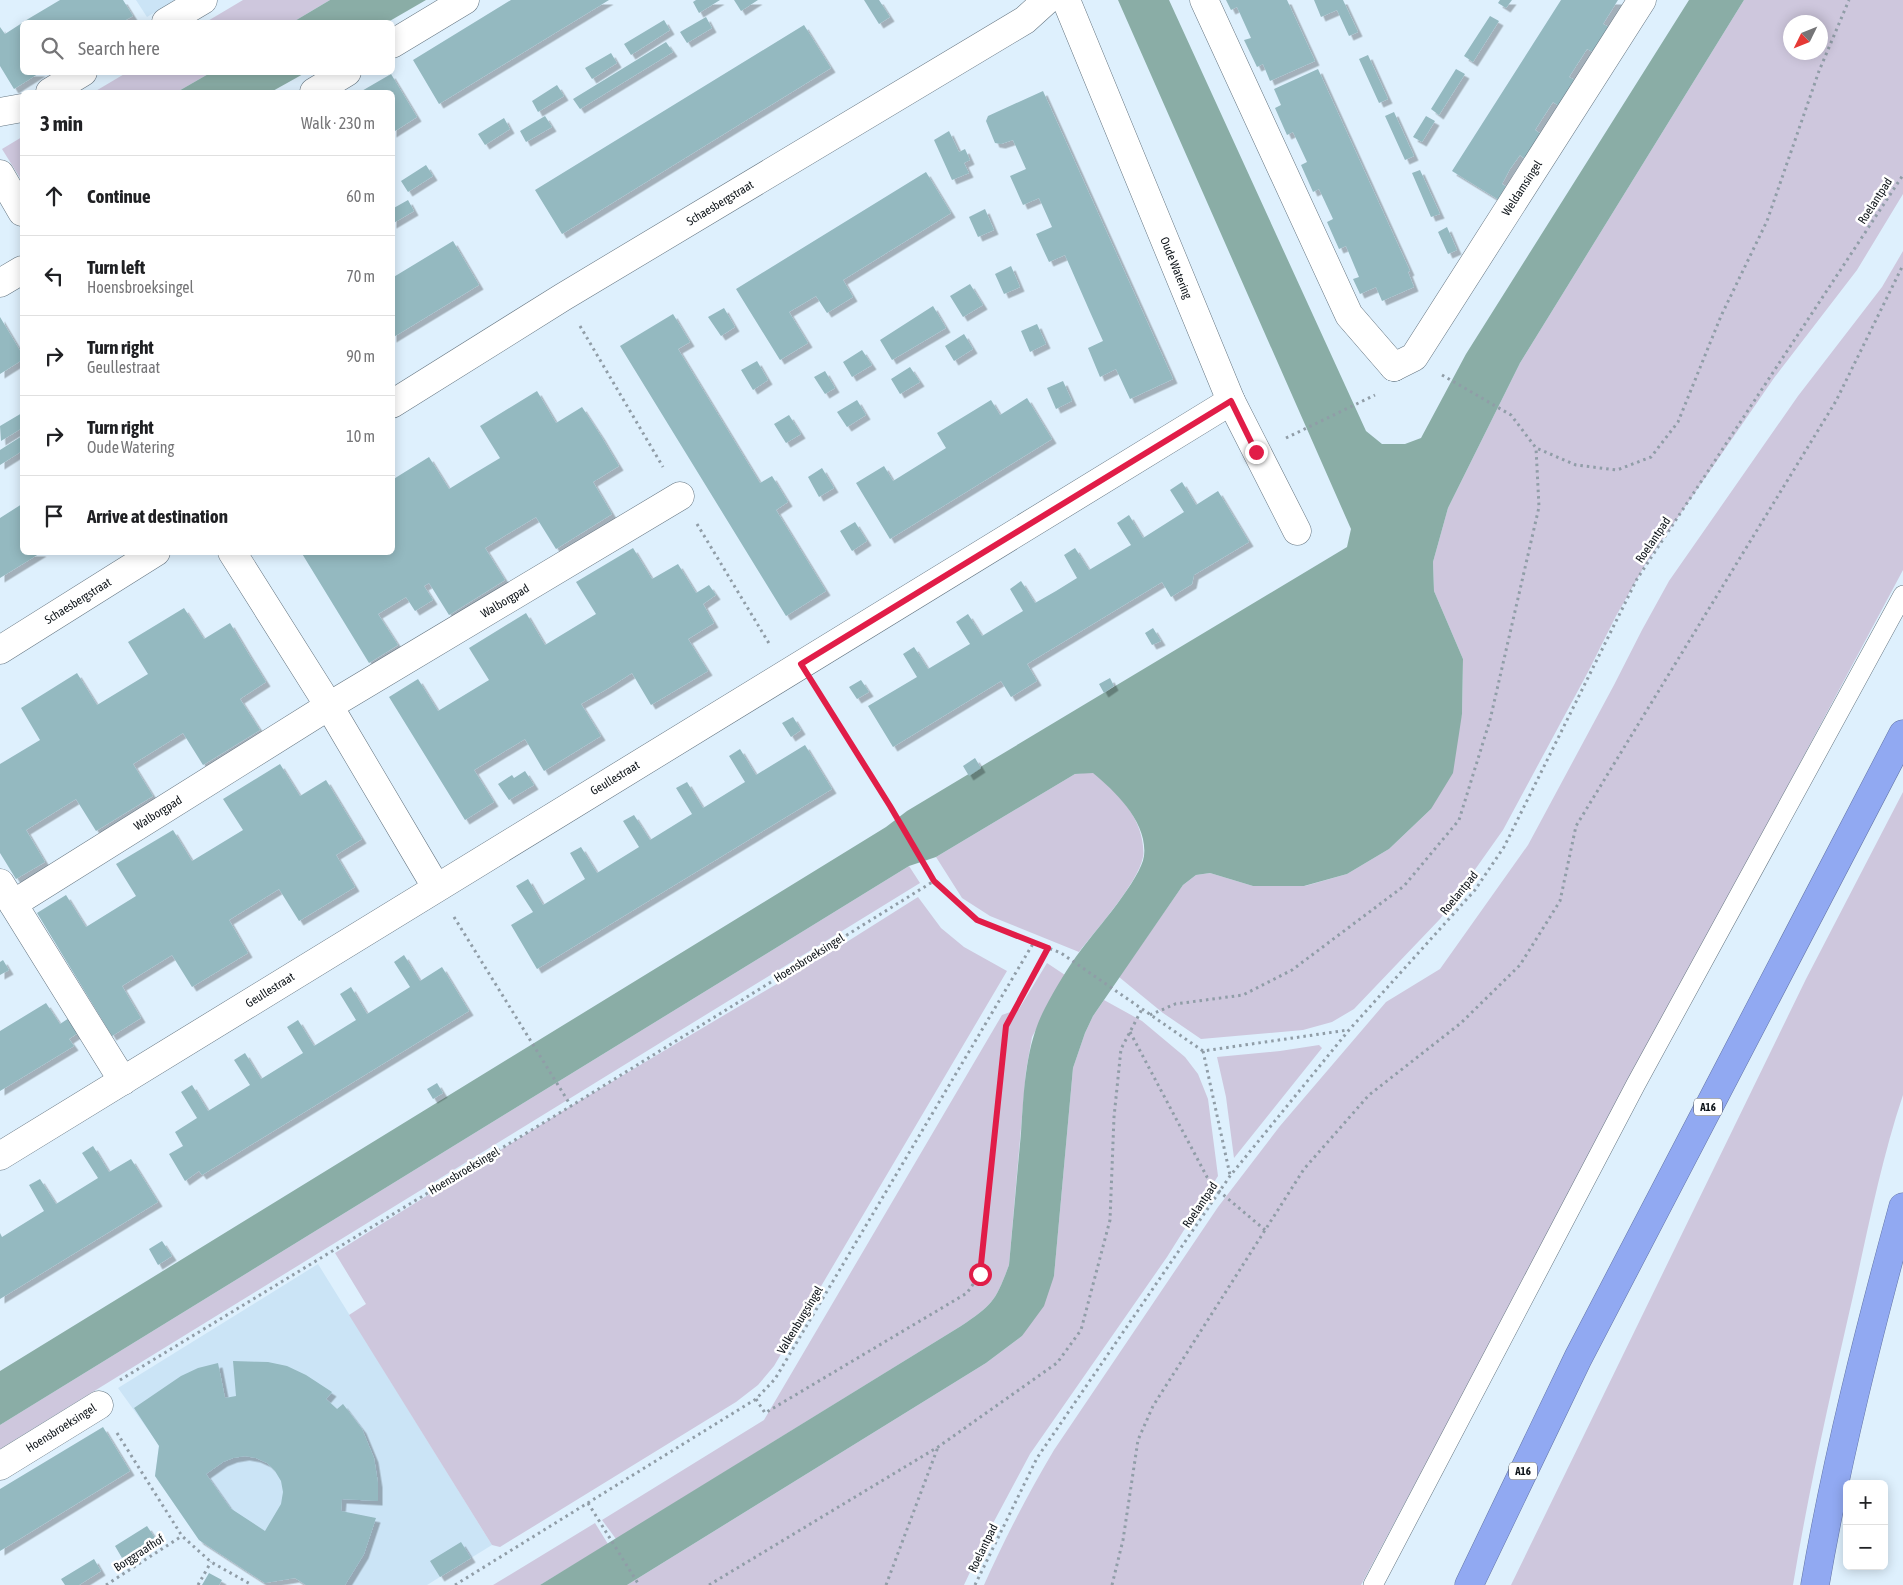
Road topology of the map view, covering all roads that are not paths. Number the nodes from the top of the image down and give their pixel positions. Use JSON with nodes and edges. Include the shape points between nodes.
{"nodes":[{"id":1,"x":203,"y":0,"type":"edge"},
{"id":2,"x":466,"y":0,"type":"edge"},
{"id":3,"x":1047,"y":0,"type":"edge"},
{"id":4,"x":1066,"y":0,"type":"edge"},
{"id":5,"x":1204,"y":0,"type":"edge"},
{"id":6,"x":1642,"y":0,"type":"edge"},
{"id":7,"x":169,"y":20,"type":"edge"},
{"id":8,"x":395,"y":42,"type":"edge"},
{"id":9,"x":78,"y":75,"type":"edge"},
{"id":10,"x":341,"y":75,"type":"edge"},
{"id":11,"x":53,"y":90,"type":"edge"},
{"id":12,"x":317,"y":90,"type":"edge"},
{"id":13,"x":20,"y":108,"type":"edge"},
{"id":14,"x":0,"y":112,"type":"edge"},
{"id":15,"x":0,"y":174,"type":"edge"},
{"id":16,"x":20,"y":209,"type":"edge"},
{"id":17,"x":20,"y":271,"type":"edge"},
{"id":18,"x":0,"y":283,"type":"edge"},
{"id":19,"x":1231,"y":401,"type":"junction"},
{"id":20,"x":395,"y":402,"type":"edge"},
{"id":21,"x":680,"y":496,"type":"dead end"},
{"id":22,"x":1297,"y":531,"type":"dead end"},
{"id":23,"x":151,"y":555,"type":"edge"},
{"id":24,"x":234,"y":555,"type":"edge"},
{"id":25,"x":1903,"y":595,"type":"edge"},
{"id":26,"x":0,"y":650,"type":"edge"},
{"id":27,"x":329,"y":706,"type":"junction"},
{"id":28,"x":1903,"y":734,"type":"edge"},
{"id":29,"x":436,"y":888,"type":"junction"},
{"id":30,"x":7,"y":894,"type":"edge"},
{"id":31,"x":124,"y":1081,"type":"junction"},
{"id":32,"x":0,"y":1156,"type":"edge"},
{"id":33,"x":1903,"y":1206,"type":"edge"},
{"id":34,"x":99,"y":1405,"type":"road end"},
{"id":35,"x":0,"y":1466,"type":"edge"},
{"id":36,"x":1373,"y":1585,"type":"edge"},
{"id":37,"x":1469,"y":1585,"type":"edge"},
{"id":38,"x":1815,"y":1585,"type":"edge"}],
"edges":[{"from":1,"to":7,"type":"street"},
{"from":2,"to":8,"type":"street"},
{"from":3,"to":20,"type":"street","name":"Schaesbergstraat","via":[[1025,20]]},
{"from":4,"to":19,"type":"street","name":"Oude Watering"},
{"from":5,"to":6,"type":"street","name":"Weldamsingel","via":[[1348,315],[1394,367],[1414,357]]},
{"from":9,"to":11,"type":"street"},
{"from":10,"to":12,"type":"street"},
{"from":13,"to":14,"type":"street"},
{"from":15,"to":16,"type":"street"},
{"from":17,"to":18,"type":"street"},
{"from":19,"to":22,"type":"street","name":"Oude Watering"},
{"from":19,"to":29,"type":"street","name":"Geullestraat"},
{"from":21,"to":27,"type":"street","name":"Walborgpad"},
{"from":23,"to":26,"type":"street","name":"Schaesbergstraat"},
{"from":24,"to":27,"type":"street"},
{"from":25,"to":36,"type":"lane","via":[[1636,1084]]},
{"from":27,"to":29,"type":"street"},
{"from":27,"to":30,"type":"street","name":"Walborgpad"},
{"from":28,"to":37,"type":"highway","number":"A16","via":[[1578,1358]]},
{"from":29,"to":31,"type":"street","name":"Geullestraat"},
{"from":30,"to":31,"type":"street","name":"Walborgpad"},
{"from":31,"to":32,"type":"street","name":"Geullestraat"},
{"from":33,"to":38,"type":"highway","via":[[1877,1302],[1827,1518]]},
{"from":34,"to":35,"type":"street","name":"Hoensbroeksingel"}]}
